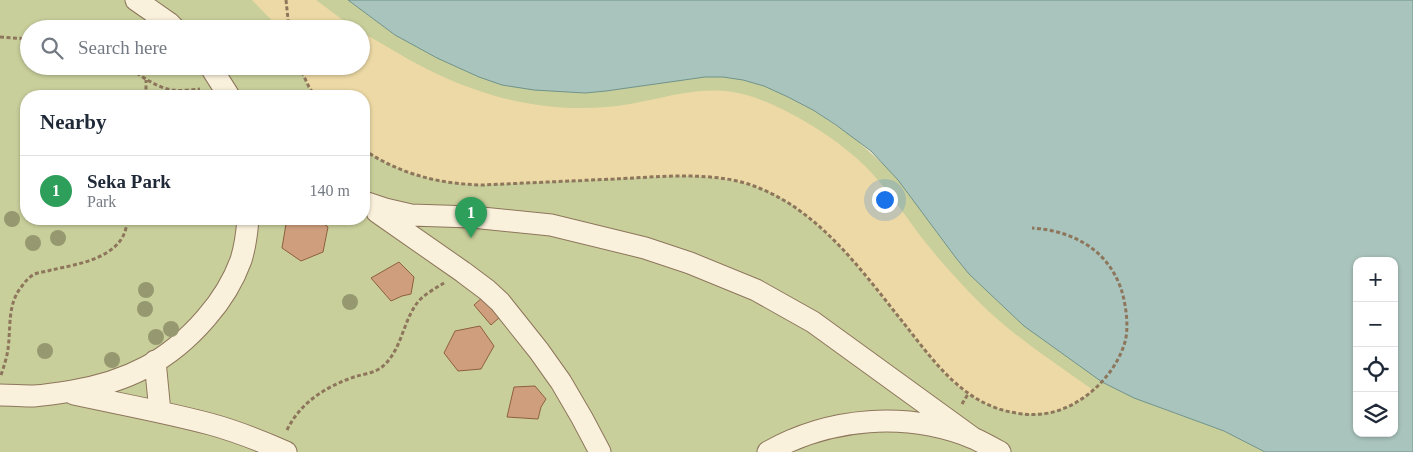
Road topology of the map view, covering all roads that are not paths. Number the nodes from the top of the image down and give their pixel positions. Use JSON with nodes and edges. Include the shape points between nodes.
{"nodes":[{"id":1,"x":136,"y":0,"type":"edge"},
{"id":2,"x":166,"y":20,"type":"edge"},
{"id":3,"x":216,"y":75,"type":"edge"},
{"id":4,"x":225,"y":90,"type":"edge"},
{"id":5,"x":370,"y":205,"type":"edge"},
{"id":6,"x":370,"y":207,"type":"edge"},
{"id":7,"x":247,"y":225,"type":"edge"},
{"id":8,"x":155,"y":361,"type":"junction"},
{"id":9,"x":66,"y":392,"type":"junction"},
{"id":10,"x":0,"y":394,"type":"edge"},
{"id":11,"x":160,"y":412,"type":"junction"},
{"id":12,"x":974,"y":438,"type":"junction"},
{"id":13,"x":282,"y":450,"type":"edge"},
{"id":14,"x":600,"y":452,"type":"edge"},
{"id":15,"x":768,"y":452,"type":"edge"},
{"id":16,"x":1000,"y":452,"type":"edge"}],
"edges":[{"from":1,"to":2,"type":"street"},
{"from":3,"to":4,"type":"street"},
{"from":5,"to":12,"type":"street","via":[[411,215],[551,225],[645,248],[690,263],[756,290],[813,322]]},
{"from":6,"to":14,"type":"street","via":[[500,302],[561,382]]},
{"from":7,"to":8,"type":"street","via":[[241,259],[215,308],[177,347]]},
{"from":8,"to":9,"type":"street","via":[[125,377]]},
{"from":8,"to":11,"type":"street"},
{"from":9,"to":10,"type":"street","via":[[35,396]]},
{"from":9,"to":11,"type":"street"},
{"from":11,"to":13,"type":"street","via":[[211,424]]},
{"from":12,"to":15,"type":"street","via":[[940,427],[884,420],[857,422],[817,432]]},
{"from":12,"to":16,"type":"street"}]}
